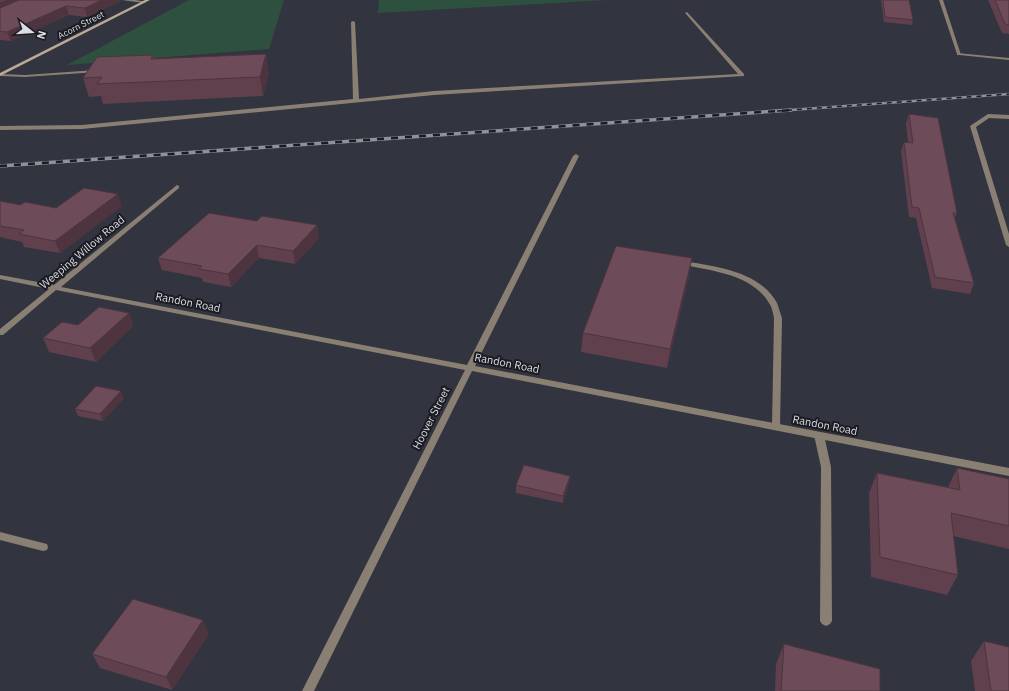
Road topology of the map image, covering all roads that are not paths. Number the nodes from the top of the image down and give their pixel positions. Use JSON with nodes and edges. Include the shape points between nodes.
{"nodes":[{"id":1,"x":124,"y":0,"type":"edge"},
{"id":2,"x":941,"y":0,"type":"edge"},
{"id":3,"x":146,"y":1,"type":"edge"},
{"id":4,"x":687,"y":13,"type":"dead end"},
{"id":5,"x":353,"y":22,"type":"dead end"},
{"id":6,"x":1009,"y":59,"type":"edge"},
{"id":7,"x":102,"y":71,"type":"edge"},
{"id":8,"x":1,"y":75,"type":"edge"},
{"id":9,"x":356,"y":100,"type":"junction"},
{"id":10,"x":1009,"y":117,"type":"edge"},
{"id":11,"x":0,"y":128,"type":"edge"},
{"id":12,"x":576,"y":156,"type":"dead end"},
{"id":13,"x":178,"y":187,"type":"dead end"},
{"id":14,"x":1009,"y":245,"type":"edge"},
{"id":15,"x":670,"y":261,"type":"edge"},
{"id":16,"x":0,"y":277,"type":"edge"},
{"id":17,"x":55,"y":288,"type":"junction"},
{"id":18,"x":0,"y":333,"type":"edge"},
{"id":19,"x":470,"y":367,"type":"junction"},
{"id":20,"x":776,"y":426,"type":"junction"},
{"id":21,"x":819,"y":435,"type":"junction"},
{"id":22,"x":1009,"y":472,"type":"edge"},
{"id":23,"x":0,"y":536,"type":"edge"},
{"id":24,"x":43,"y":547,"type":"dead end"},
{"id":25,"x":826,"y":621,"type":"dead end"},
{"id":26,"x":308,"y":691,"type":"edge"}],
"edges":[{"from":1,"to":3,"type":"street"},
{"from":2,"to":6,"type":"street","via":[[959,54]]},
{"from":3,"to":8,"type":"street","name":"Acorn Street"},
{"from":4,"to":9,"type":"street","via":[[742,76],[434,93]]},
{"from":5,"to":9,"type":"street"},
{"from":7,"to":8,"type":"street"},
{"from":9,"to":11,"type":"street","via":[[82,127]]},
{"from":10,"to":14,"type":"street","via":[[988,116],[974,126]]},
{"from":12,"to":19,"type":"street","name":"Hoover Street"},
{"from":13,"to":17,"type":"street","name":"Weeping Willow Road"},
{"from":15,"to":20,"type":"street","via":[[739,275],[760,289],[772,302],[778,318]]},
{"from":16,"to":17,"type":"street","name":"Randon Road"},
{"from":17,"to":18,"type":"street","name":"Weeping Willow Road"},
{"from":17,"to":19,"type":"street","name":"Randon Road"},
{"from":19,"to":20,"type":"street","name":"Randon Road"},
{"from":19,"to":26,"type":"street","name":"Hoover Street"},
{"from":20,"to":21,"type":"street","name":"Randon Road"},
{"from":21,"to":22,"type":"street","name":"Randon Road"},
{"from":21,"to":25,"type":"street","via":[[826,467]]},
{"from":23,"to":24,"type":"street"}]}
